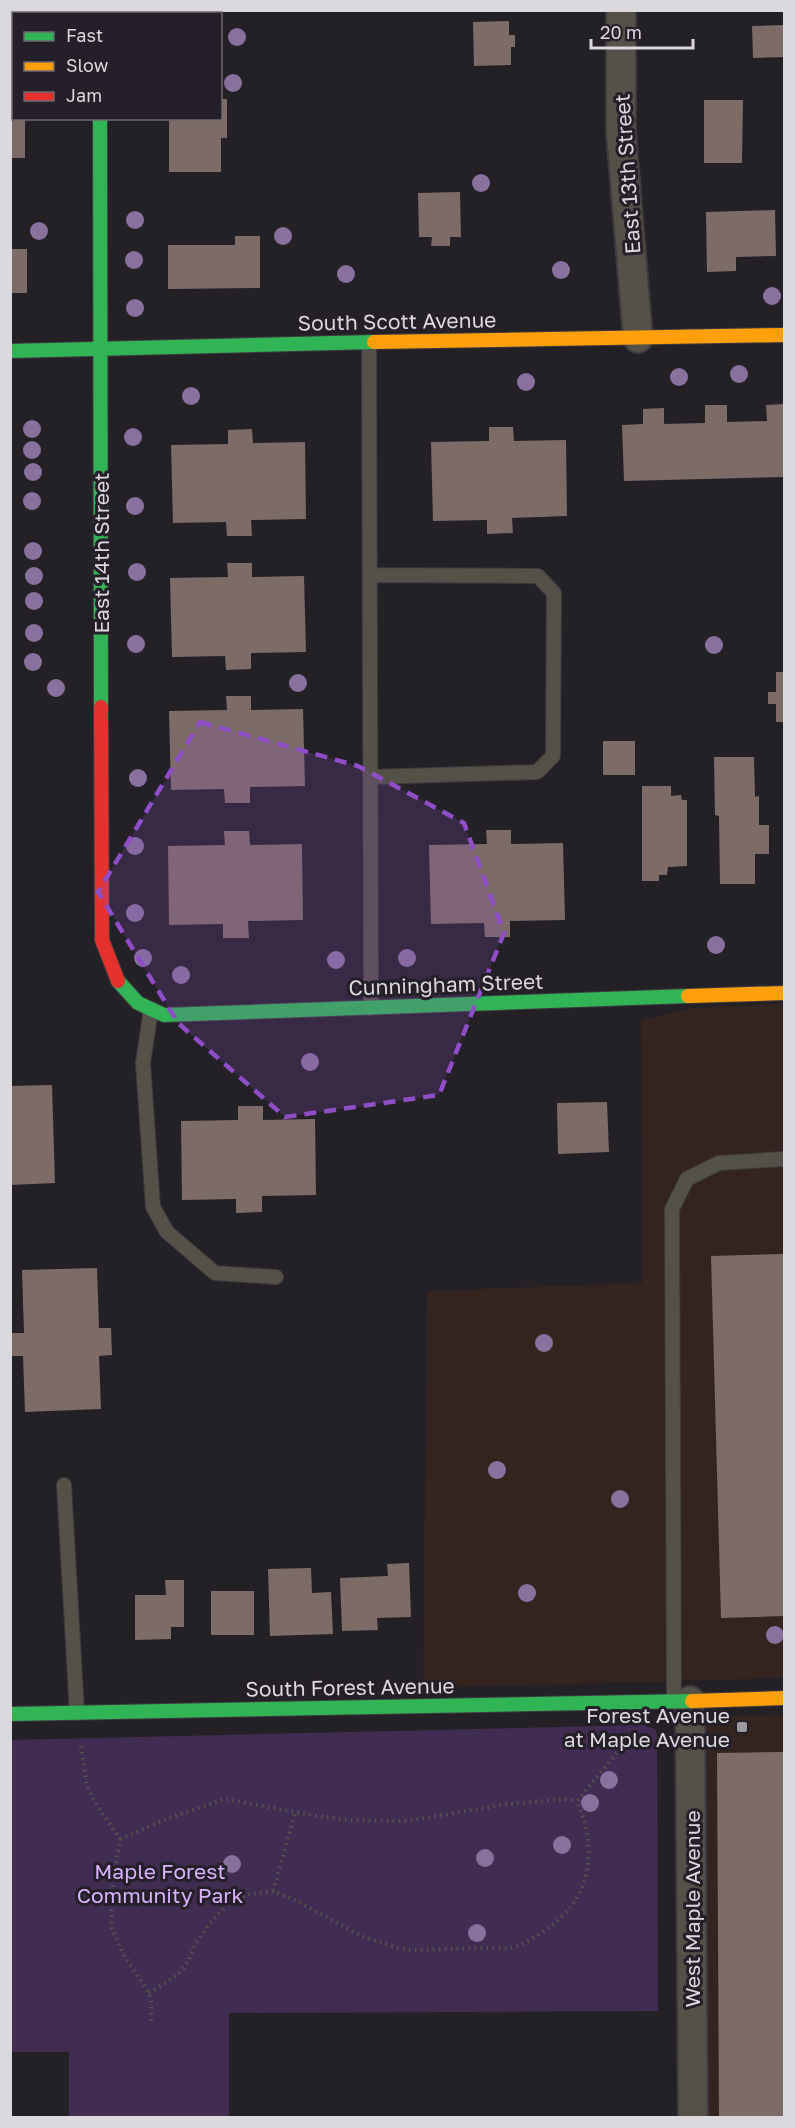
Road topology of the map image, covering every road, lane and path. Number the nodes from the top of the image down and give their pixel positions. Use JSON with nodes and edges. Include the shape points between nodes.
{"nodes":[{"id":1,"x":621,"y":10,"type":"edge"},
{"id":2,"x":100,"y":120,"type":"edge"},
{"id":3,"x":784,"y":335,"type":"edge"},
{"id":4,"x":638,"y":338,"type":"junction"},
{"id":5,"x":369,"y":342,"type":"junction"},
{"id":6,"x":100,"y":349,"type":"junction"},
{"id":7,"x":10,"y":351,"type":"edge"},
{"id":8,"x":370,"y":575,"type":"junction"},
{"id":9,"x":371,"y":777,"type":"junction"},
{"id":10,"x":119,"y":984,"type":"joint"},
{"id":11,"x":784,"y":993,"type":"edge"},
{"id":12,"x":372,"y":1008,"type":"junction"},
{"id":13,"x":152,"y":1009,"type":"junction"},
{"id":14,"x":784,"y":1159,"type":"edge"},
{"id":15,"x":276,"y":1277,"type":"dead end"},
{"id":16,"x":64,"y":1485,"type":"dead end"},
{"id":17,"x":784,"y":1698,"type":"edge"},
{"id":18,"x":682,"y":1701,"type":"junction"},
{"id":19,"x":77,"y":1713,"type":"junction"},
{"id":20,"x":10,"y":1714,"type":"edge"},
{"id":21,"x":637,"y":1729,"type":"dead end"},
{"id":22,"x":80,"y":1742,"type":"dead end"},
{"id":23,"x":577,"y":1801,"type":"junction"},
{"id":24,"x":295,"y":1812,"type":"junction"},
{"id":25,"x":120,"y":1839,"type":"junction"},
{"id":26,"x":273,"y":1892,"type":"junction"},
{"id":27,"x":149,"y":1994,"type":"junction"},
{"id":28,"x":151,"y":2024,"type":"dead end"},
{"id":29,"x":693,"y":2118,"type":"edge"}],
"edges":[{"from":1,"to":4,"type":"street","name":"East 13th Street","via":[[621,133]]},
{"from":2,"to":6,"type":"street","name":"East 14th Street"},
{"from":3,"to":4,"type":"street","name":"South Scott Avenue"},
{"from":4,"to":5,"type":"street","name":"South Scott Avenue"},
{"from":5,"to":6,"type":"street","name":"South Scott Avenue"},
{"from":5,"to":8,"type":"lane"},
{"from":6,"to":7,"type":"street","name":"South Scott Avenue"},
{"from":6,"to":10,"type":"street","name":"East 14th Street","via":[[102,940]]},
{"from":8,"to":9,"type":"lane"},
{"from":8,"to":9,"type":"lane","via":[[538,576],[554,593],[553,756],[537,772]]},
{"from":9,"to":12,"type":"lane"},
{"from":10,"to":13,"type":"street","name":"Cunningham Street","via":[[138,1003]]},
{"from":11,"to":12,"type":"street","name":"Cunningham Street"},
{"from":12,"to":13,"type":"street","name":"Cunningham Street","via":[[164,1015]]},
{"from":13,"to":15,"type":"lane","via":[[143,1063],[153,1207],[166,1232],[215,1274]]},
{"from":14,"to":18,"type":"lane","via":[[719,1163],[687,1179],[672,1209]]},
{"from":16,"to":19,"type":"lane"},
{"from":17,"to":18,"type":"street","name":"South Forest Avenue"},
{"from":18,"to":19,"type":"street","name":"South Forest Avenue"},
{"from":18,"to":29,"type":"street","name":"West Maple Avenue"},
{"from":19,"to":20,"type":"street","name":"South Forest Avenue"},
{"from":21,"to":23,"type":"path"},
{"from":22,"to":25,"type":"path","via":[[87,1786]]},
{"from":23,"to":24,"type":"path","via":[[507,1804],[408,1821],[351,1820]]},
{"from":23,"to":26,"type":"path","via":[[585,1819],[588,1845],[581,1892],[559,1921],[515,1947],[398,1948],[361,1936]]},
{"from":24,"to":25,"type":"path","via":[[225,1799]]},
{"from":24,"to":26,"type":"path"},
{"from":25,"to":27,"type":"path","via":[[112,1929]]},
{"from":26,"to":27,"type":"path","via":[[246,1895],[220,1911],[204,1930],[179,1974]]},
{"from":27,"to":28,"type":"path"}]}
